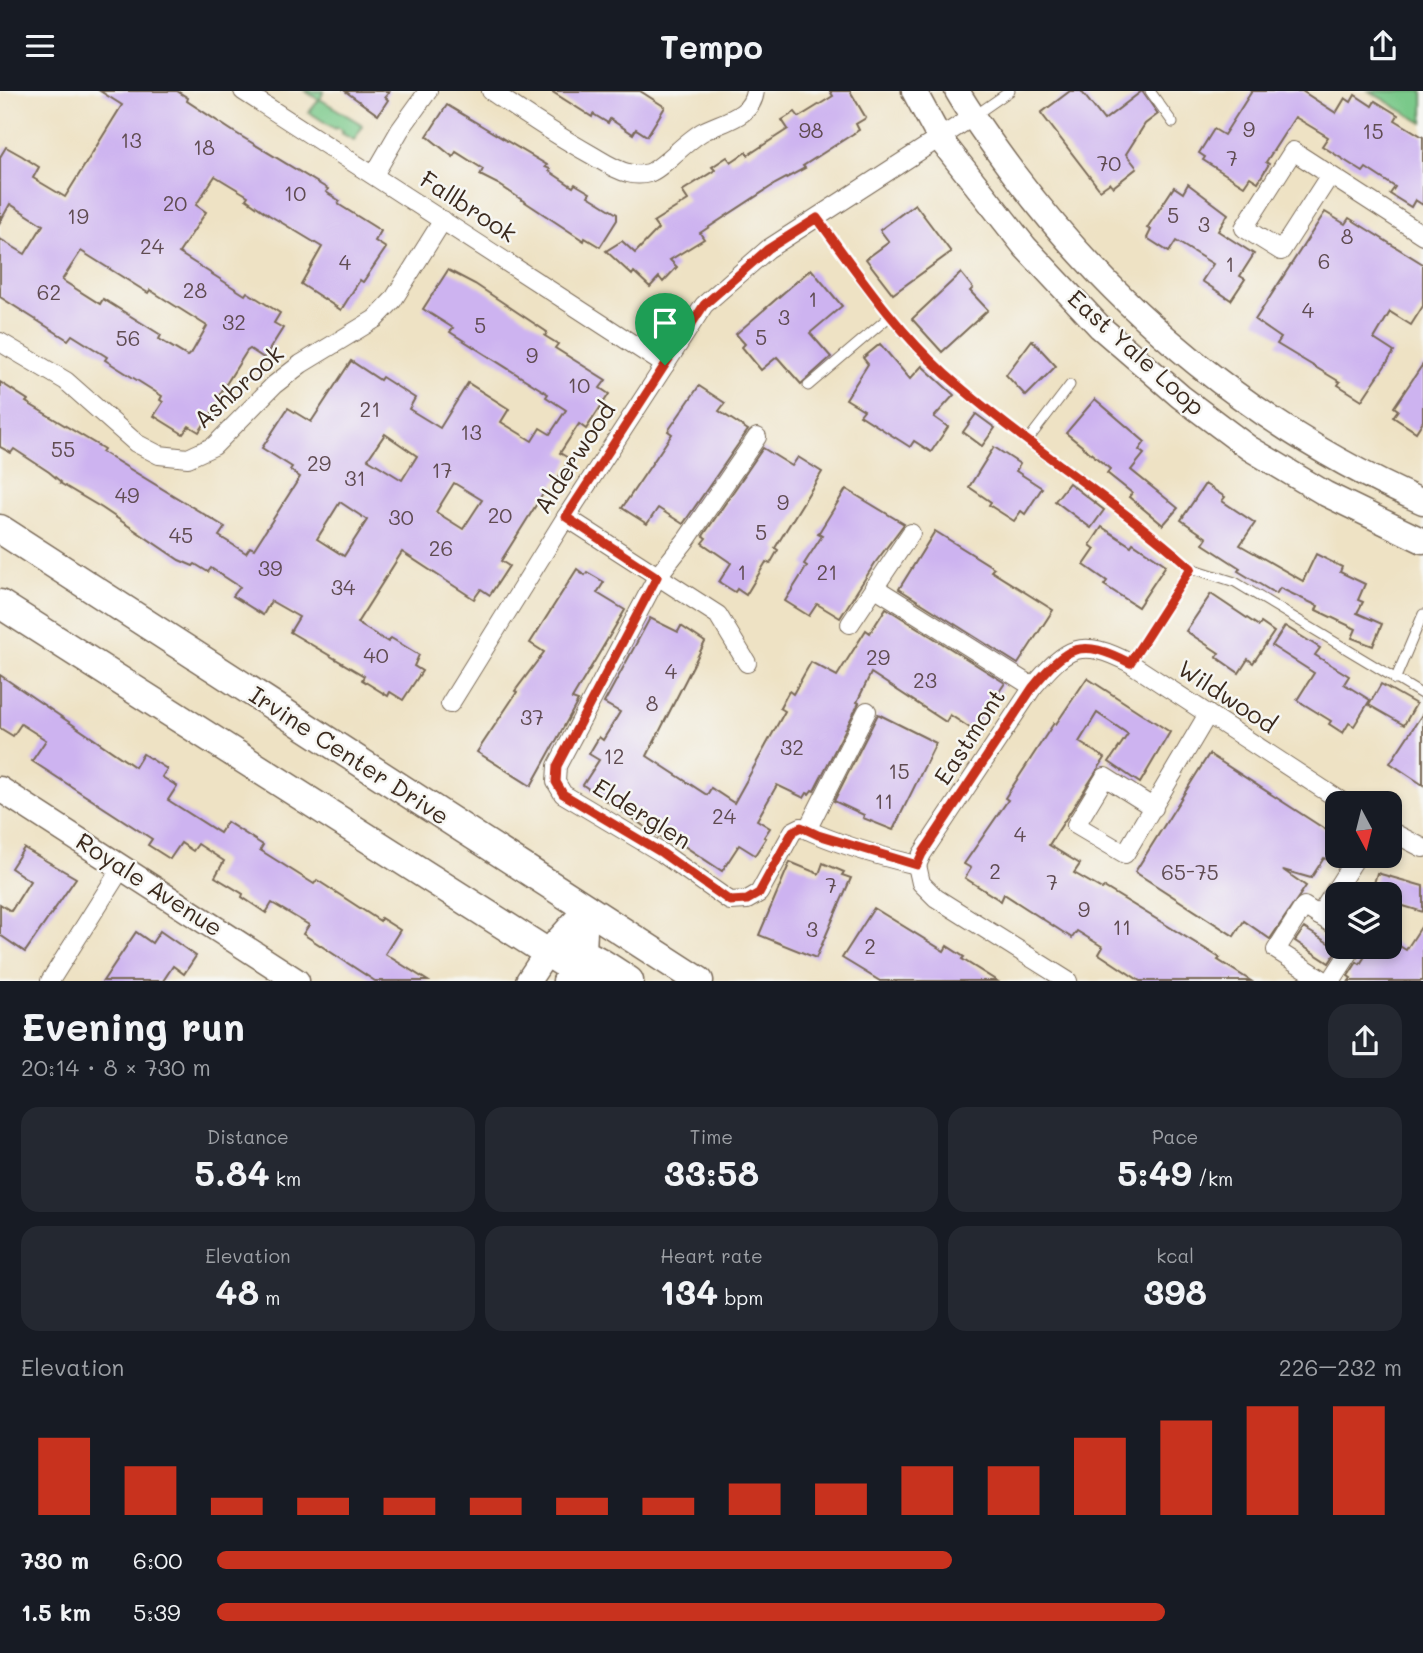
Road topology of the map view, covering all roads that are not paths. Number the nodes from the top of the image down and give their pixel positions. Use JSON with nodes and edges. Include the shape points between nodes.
{"nodes":[{"id":1,"x":243,"y":91,"type":"edge"},
{"id":2,"x":428,"y":91,"type":"edge"},
{"id":3,"x":491,"y":91,"type":"edge"},
{"id":4,"x":755,"y":91,"type":"edge"},
{"id":5,"x":914,"y":91,"type":"edge"},
{"id":6,"x":957,"y":91,"type":"edge"},
{"id":7,"x":1010,"y":91,"type":"edge"},
{"id":8,"x":1150,"y":91,"type":"edge"},
{"id":9,"x":972,"y":117,"type":"junction"},
{"id":10,"x":1173,"y":123,"type":"dead end"},
{"id":11,"x":940,"y":139,"type":"junction"},
{"id":12,"x":374,"y":175,"type":"junction"},
{"id":13,"x":1330,"y":175,"type":"junction"},
{"id":14,"x":817,"y":218,"type":"junction"},
{"id":15,"x":443,"y":220,"type":"junction"},
{"id":16,"x":1423,"y":235,"type":"edge"},
{"id":17,"x":890,"y":317,"type":"junction"},
{"id":18,"x":0,"y":342,"type":"edge"},
{"id":19,"x":665,"y":365,"type":"junction"},
{"id":20,"x":1070,"y":385,"type":"dead end"},
{"id":21,"x":808,"y":386,"type":"dead end"},
{"id":22,"x":757,"y":437,"type":"dead end"},
{"id":23,"x":1028,"y":440,"type":"junction"},
{"id":24,"x":1423,"y":502,"type":"edge"},
{"id":25,"x":566,"y":517,"type":"junction"},
{"id":26,"x":0,"y":529,"type":"edge"},
{"id":27,"x":911,"y":533,"type":"dead end"},
{"id":28,"x":1423,"y":541,"type":"edge"},
{"id":29,"x":1191,"y":568,"type":"junction"},
{"id":30,"x":657,"y":577,"type":"junction"},
{"id":31,"x":874,"y":587,"type":"junction"},
{"id":32,"x":0,"y":604,"type":"edge"},
{"id":33,"x":1423,"y":614,"type":"edge"},
{"id":34,"x":849,"y":624,"type":"dead end"},
{"id":35,"x":1077,"y":649,"type":"joint"},
{"id":36,"x":747,"y":663,"type":"dead end"},
{"id":37,"x":1130,"y":663,"type":"junction"},
{"id":38,"x":1395,"y":680,"type":"junction"},
{"id":39,"x":1033,"y":687,"type":"junction"},
{"id":40,"x":1423,"y":695,"type":"edge"},
{"id":41,"x":450,"y":704,"type":"dead end"},
{"id":42,"x":867,"y":711,"type":"dead end"},
{"id":43,"x":1208,"y":714,"type":"junction"},
{"id":44,"x":0,"y":789,"type":"edge"},
{"id":45,"x":1326,"y":791,"type":"edge"},
{"id":46,"x":1154,"y":809,"type":"junction"},
{"id":47,"x":807,"y":830,"type":"junction"},
{"id":48,"x":1402,"y":837,"type":"edge"},
{"id":49,"x":1423,"y":848,"type":"edge"},
{"id":50,"x":917,"y":865,"type":"junction"},
{"id":51,"x":122,"y":867,"type":"junction"},
{"id":52,"x":1349,"y":868,"type":"edge"},
{"id":53,"x":586,"y":909,"type":"junction"},
{"id":54,"x":1319,"y":916,"type":"junction"},
{"id":55,"x":1325,"y":920,"type":"edge"},
{"id":56,"x":548,"y":951,"type":"junction"},
{"id":57,"x":1345,"y":959,"type":"edge"},
{"id":58,"x":578,"y":971,"type":"edge"},
{"id":59,"x":50,"y":981,"type":"edge"},
{"id":60,"x":297,"y":981,"type":"edge"},
{"id":61,"x":528,"y":981,"type":"edge"},
{"id":62,"x":629,"y":981,"type":"edge"},
{"id":63,"x":699,"y":981,"type":"edge"},
{"id":64,"x":1068,"y":981,"type":"edge"},
{"id":65,"x":1325,"y":981,"type":"edge"},
{"id":66,"x":1331,"y":981,"type":"edge"}],
"edges":[{"from":1,"to":12,"type":"street","name":"Fallbrook"},
{"from":2,"to":12,"type":"street"},
{"from":3,"to":4,"type":"street","via":[[588,153],[626,173],[640,175],[653,171],[690,139],[734,120],[749,107]]},
{"from":5,"to":11,"type":"main road","name":"East Yale Loop"},
{"from":6,"to":9,"type":"main road","name":"East Yale Loop"},
{"from":7,"to":9,"type":"lane"},
{"from":8,"to":10,"type":"lane"},
{"from":9,"to":11,"type":"street","name":"Alderwood"},
{"from":9,"to":24,"type":"main road","name":"East Yale Loop","via":[[1086,261],[1166,339],[1251,405],[1325,454]]},
{"from":11,"to":14,"type":"street","name":"Alderwood"},
{"from":11,"to":28,"type":"main road","name":"East Yale Loop","via":[[1025,247],[1100,327],[1181,397],[1249,448],[1326,494]]},
{"from":12,"to":15,"type":"street","name":"Fallbrook"},
{"from":13,"to":13,"type":"street","via":[[1281,251],[1244,228],[1293,151]]},
{"from":13,"to":16,"type":"street"},
{"from":14,"to":17,"type":"lane"},
{"from":14,"to":19,"type":"street","name":"Alderwood","via":[[768,249],[704,305]]},
{"from":15,"to":18,"type":"street","name":"Ashbrook","via":[[393,300],[375,319],[301,364],[214,446],[188,458],[159,455],[136,443],[66,381]]},
{"from":15,"to":19,"type":"street","name":"Fallbrook"},
{"from":17,"to":21,"type":"lane"},
{"from":17,"to":23,"type":"lane","via":[[945,373]]},
{"from":19,"to":25,"type":"street","name":"Alderwood"},
{"from":20,"to":23,"type":"lane"},
{"from":22,"to":30,"type":"street","name":"Elderglen"},
{"from":23,"to":29,"type":"lane","via":[[1142,525]]},
{"from":25,"to":30,"type":"street"},
{"from":25,"to":41,"type":"street","name":"Alderwood"},
{"from":26,"to":53,"type":"main road","name":"Irvine Center Drive"},
{"from":27,"to":31,"type":"street"},
{"from":29,"to":37,"type":"lane"},
{"from":29,"to":38,"type":"lane","via":[[1235,582]]},
{"from":30,"to":36,"type":"street","via":[[718,615]]},
{"from":30,"to":47,"type":"street","name":"Elderglen","via":[[557,766],[556,782],[563,794],[662,853],[730,901],[747,900],[759,893],[793,831]]},
{"from":31,"to":34,"type":"street"},
{"from":31,"to":39,"type":"street"},
{"from":32,"to":56,"type":"main road"},
{"from":33,"to":38,"type":"lane"},
{"from":35,"to":37,"type":"street","name":"Wildwood","via":[[1094,647]]},
{"from":35,"to":39,"type":"street","name":"Eastmont","via":[[1051,665]]},
{"from":37,"to":43,"type":"street","name":"Wildwood"},
{"from":38,"to":40,"type":"lane"},
{"from":39,"to":50,"type":"street","name":"Eastmont"},
{"from":42,"to":47,"type":"street","name":"Elderglen"},
{"from":43,"to":45,"type":"street","name":"Wildwood"},
{"from":43,"to":46,"type":"street"},
{"from":44,"to":51,"type":"main road","name":"Royale Avenue"},
{"from":46,"to":46,"type":"street","via":[[1125,854],[1076,825],[1105,777]]},
{"from":47,"to":50,"type":"street"},
{"from":48,"to":49,"type":"street"},
{"from":50,"to":64,"type":"street","via":[[921,883],[936,898]]},
{"from":51,"to":59,"type":"street"},
{"from":51,"to":60,"type":"main road","name":"Royale Avenue"},
{"from":52,"to":54,"type":"street"},
{"from":53,"to":56,"type":"main road"},
{"from":53,"to":58,"type":"main road"},
{"from":53,"to":63,"type":"main road","name":"Irvine Center Drive"},
{"from":54,"to":55,"type":"street"},
{"from":54,"to":65,"type":"street","via":[[1304,906],[1276,950]]},
{"from":56,"to":58,"type":"main road","via":[[559,949]]},
{"from":56,"to":61,"type":"main road"},
{"from":57,"to":66,"type":"street"},
{"from":58,"to":62,"type":"main road"}]}
